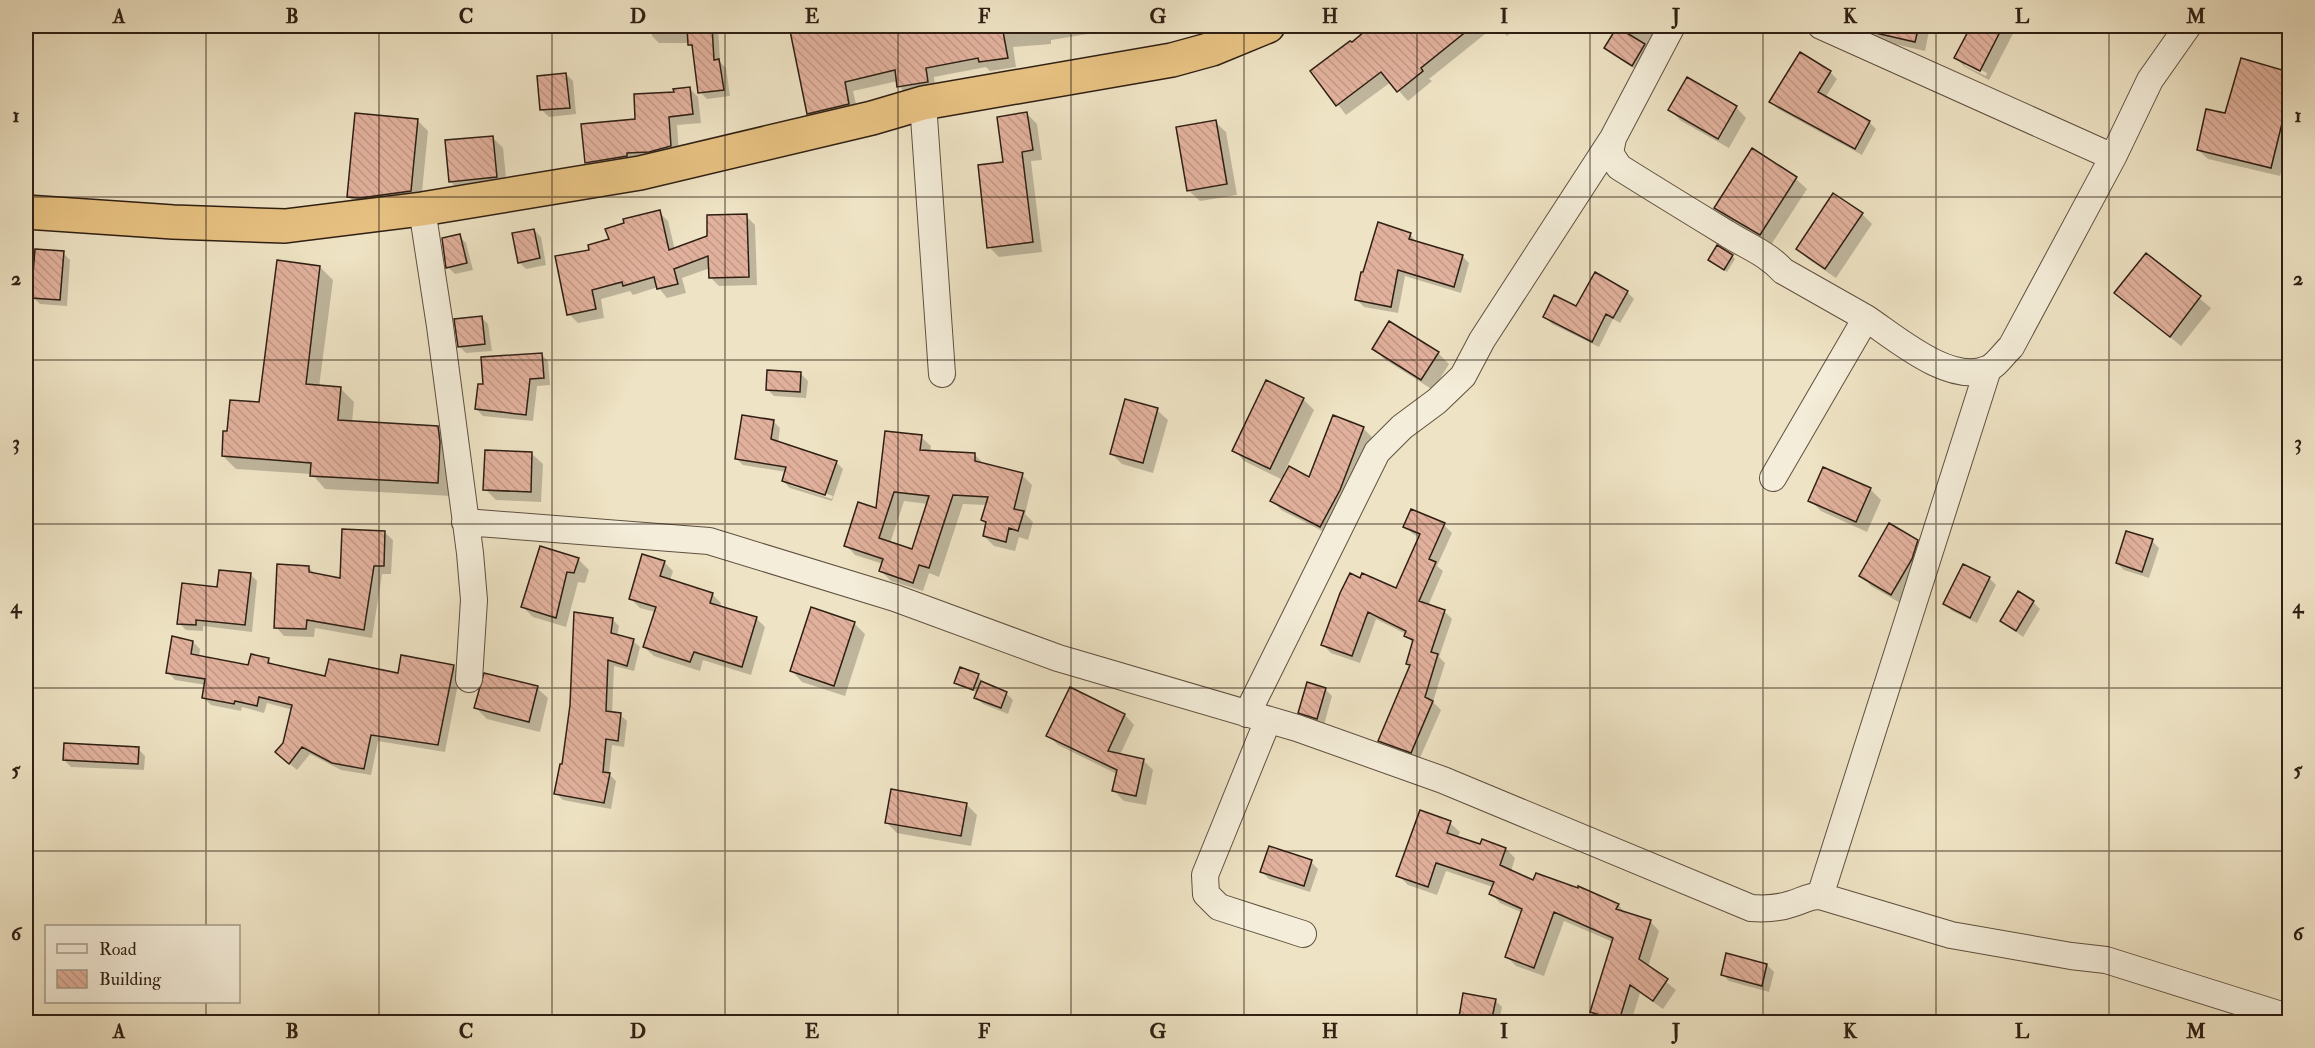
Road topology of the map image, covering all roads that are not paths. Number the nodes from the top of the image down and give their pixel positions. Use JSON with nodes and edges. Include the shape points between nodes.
{"nodes":[{"id":1,"x":1268,"y":26,"type":"edge"},
{"id":2,"x":1671,"y":26,"type":"edge"},
{"id":3,"x":1821,"y":26,"type":"edge"},
{"id":4,"x":2188,"y":26,"type":"edge"},
{"id":5,"x":923,"y":103,"type":"junction"},
{"id":6,"x":1613,"y":138,"type":"junction"},
{"id":7,"x":2113,"y":157,"type":"junction"},
{"id":8,"x":422,"y":210,"type":"junction"},
{"id":9,"x":26,"y":212,"type":"edge"},
{"id":10,"x":1866,"y":318,"type":"junction"},
{"id":11,"x":1988,"y":369,"type":"junction"},
{"id":12,"x":942,"y":374,"type":"dead end"},
{"id":13,"x":1773,"y":478,"type":"dead end"},
{"id":14,"x":465,"y":522,"type":"junction"},
{"id":15,"x":469,"y":679,"type":"dead end"},
{"id":16,"x":1258,"y":717,"type":"junction"},
{"id":17,"x":1820,"y":896,"type":"junction"},
{"id":18,"x":1303,"y":934,"type":"dead end"},
{"id":19,"x":2278,"y":1014,"type":"dead end"}],
"edges":[{"from":1,"to":5,"type":"highway","via":[[1172,60]]},
{"from":2,"to":6,"type":"street"},
{"from":3,"to":7,"type":"street"},
{"from":4,"to":7,"type":"street","via":[[2150,80]]},
{"from":5,"to":8,"type":"highway","via":[[640,173]]},
{"from":5,"to":12,"type":"street"},
{"from":6,"to":10,"type":"street","via":[[1610,153],[1619,167],[1756,249],[1783,271]]},
{"from":6,"to":16,"type":"street","via":[[1482,340],[1463,376],[1377,452]]},
{"from":7,"to":11,"type":"street","via":[[2011,347]]},
{"from":8,"to":9,"type":"highway","via":[[285,226]]},
{"from":8,"to":14,"type":"street"},
{"from":10,"to":11,"type":"street","via":[[1936,364],[1964,373]]},
{"from":10,"to":13,"type":"street"},
{"from":11,"to":17,"type":"street"},
{"from":14,"to":15,"type":"street","via":[[474,600]]},
{"from":14,"to":16,"type":"street","via":[[709,540],[895,598],[1058,658]]},
{"from":16,"to":17,"type":"street","via":[[1443,780],[1750,908],[1772,909]]},
{"from":16,"to":18,"type":"street","via":[[1205,875],[1206,894],[1219,907]]},
{"from":17,"to":19,"type":"street","via":[[1951,935],[2106,960]]}]}
